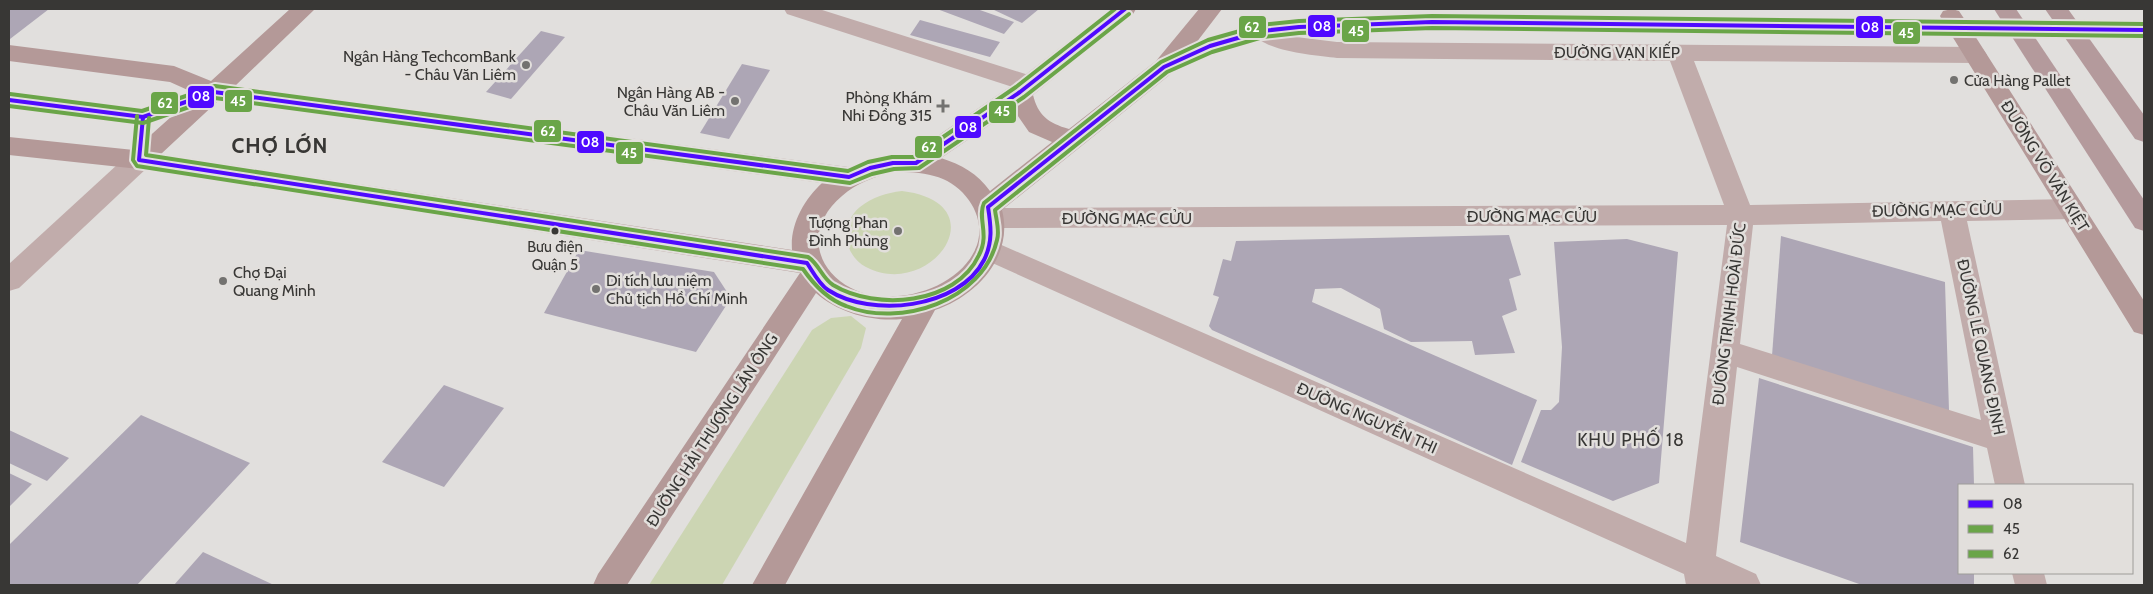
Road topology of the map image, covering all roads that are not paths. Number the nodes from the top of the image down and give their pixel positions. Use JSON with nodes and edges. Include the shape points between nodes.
{"nodes":[{"id":1,"x":304,"y":9,"type":"edge"},
{"id":2,"x":795,"y":9,"type":"edge"},
{"id":3,"x":1125,"y":9,"type":"edge"},
{"id":4,"x":1211,"y":9,"type":"edge"},
{"id":5,"x":1946,"y":9,"type":"edge"},
{"id":6,"x":2005,"y":9,"type":"edge"},
{"id":7,"x":2056,"y":9,"type":"edge"},
{"id":8,"x":2133,"y":9,"type":"edge"},
{"id":9,"x":2144,"y":24,"type":"edge"},
{"id":10,"x":2144,"y":30,"type":"edge"},
{"id":11,"x":1262,"y":31,"type":"junction"},
{"id":12,"x":9,"y":53,"type":"edge"},
{"id":13,"x":1679,"y":53,"type":"junction"},
{"id":14,"x":1975,"y":55,"type":"junction"},
{"id":15,"x":1164,"y":67,"type":"junction"},
{"id":16,"x":1025,"y":88,"type":"junction"},
{"id":17,"x":214,"y":92,"type":"junction"},
{"id":18,"x":9,"y":100,"type":"edge"},
{"id":19,"x":143,"y":117,"type":"junction"},
{"id":20,"x":2144,"y":133,"type":"edge"},
{"id":21,"x":1074,"y":140,"type":"junction"},
{"id":22,"x":9,"y":146,"type":"edge"},
{"id":23,"x":139,"y":160,"type":"junction"},
{"id":24,"x":916,"y":163,"type":"junction"},
{"id":25,"x":849,"y":177,"type":"junction"},
{"id":26,"x":2072,"y":209,"type":"junction"},
{"id":27,"x":1952,"y":210,"type":"junction"},
{"id":28,"x":990,"y":213,"type":"junction"},
{"id":29,"x":1741,"y":215,"type":"junction"},
{"id":30,"x":2144,"y":221,"type":"edge"},
{"id":31,"x":988,"y":250,"type":"junction"},
{"id":32,"x":811,"y":269,"type":"junction"},
{"id":33,"x":9,"y":280,"type":"edge"},
{"id":34,"x":925,"y":304,"type":"junction"},
{"id":35,"x":2144,"y":324,"type":"edge"},
{"id":36,"x":1724,"y":351,"type":"junction"},
{"id":37,"x":2001,"y":439,"type":"junction"},
{"id":38,"x":2010,"y":484,"type":"edge"},
{"id":39,"x":1700,"y":575,"type":"edge"},
{"id":40,"x":609,"y":585,"type":"edge"},
{"id":41,"x":768,"y":585,"type":"edge"},
{"id":42,"x":1745,"y":585,"type":"edge"}],
"edges":[{"from":1,"to":17,"type":"main road"},
{"from":2,"to":16,"type":"street"},
{"from":3,"to":16,"type":"main road"},
{"from":4,"to":15,"type":"main road"},
{"from":5,"to":14,"type":"main road","name":"ĐƯỜNG VÕ VĂN KIỆT"},
{"from":6,"to":30,"type":"highway"},
{"from":7,"to":20,"type":"highway"},
{"from":8,"to":9,"type":"main road"},
{"from":10,"to":11,"type":"main road","via":[[1432,22]]},
{"from":11,"to":13,"type":"street","name":"ĐƯỜNG VẠN KIẾP","via":[[1292,44],[1337,50]]},
{"from":11,"to":15,"type":"main road","via":[[1210,46]]},
{"from":12,"to":17,"type":"main road","via":[[174,74]]},
{"from":13,"to":14,"type":"street","name":"ĐƯỜNG VẠN KIẾP"},
{"from":13,"to":29,"type":"street","name":"ĐƯỜNG TRỊNH HOÀI ĐỨC"},
{"from":14,"to":26,"type":"main road","name":"ĐƯỜNG VÕ VĂN KIỆT"},
{"from":15,"to":21,"type":"main road"},
{"from":16,"to":21,"type":"main road","via":[[1024,110],[1028,118],[1037,126]]},
{"from":16,"to":24,"type":"main road"},
{"from":17,"to":19,"type":"main road"},
{"from":17,"to":23,"type":"main road"},
{"from":17,"to":25,"type":"main road"},
{"from":18,"to":19,"type":"main road"},
{"from":19,"to":23,"type":"main road"},
{"from":21,"to":28,"type":"main road"},
{"from":22,"to":23,"type":"main road"},
{"from":23,"to":32,"type":"main road"},
{"from":23,"to":33,"type":"street"},
{"from":24,"to":25,"type":"main road","via":[[893,163]]},
{"from":24,"to":28,"type":"main road","via":[[936,166],[968,182],[980,194]]},
{"from":25,"to":32,"type":"main road","via":[[826,194],[812,213],[804,239]]},
{"from":26,"to":27,"type":"street","name":"ĐƯỜNG MẠC CỬU"},
{"from":26,"to":35,"type":"main road","name":"ĐƯỜNG VÕ VĂN KIỆT"},
{"from":27,"to":29,"type":"street","name":"ĐƯỜNG MẠC CỬU"},
{"from":27,"to":37,"type":"street","name":"ĐƯỜNG LÊ QUANG ĐỊNH"},
{"from":28,"to":29,"type":"street","name":"ĐƯỜNG MẠC CỬU"},
{"from":28,"to":31,"type":"main road"},
{"from":29,"to":36,"type":"street","name":"ĐƯỜNG TRỊNH HOÀI ĐỨC"},
{"from":31,"to":34,"type":"main road","via":[[978,269],[964,282]]},
{"from":31,"to":39,"type":"street","name":"ĐƯỜNG NGUYỄN THI"},
{"from":32,"to":34,"type":"main road","via":[[828,290],[848,301],[872,308]]},
{"from":32,"to":40,"type":"main road","name":"ĐƯỜNG HẢI THƯỢNG LÃN ÔNG"},
{"from":34,"to":41,"type":"main road"},
{"from":36,"to":37,"type":"street"},
{"from":36,"to":39,"type":"street","name":"ĐƯỜNG TRỊNH HOÀI ĐỨC"},
{"from":37,"to":38,"type":"street","name":"ĐƯỜNG LÊ QUANG ĐỊNH"},
{"from":39,"to":42,"type":"street","name":"ĐƯỜNG NGUYỄN THI"}]}
